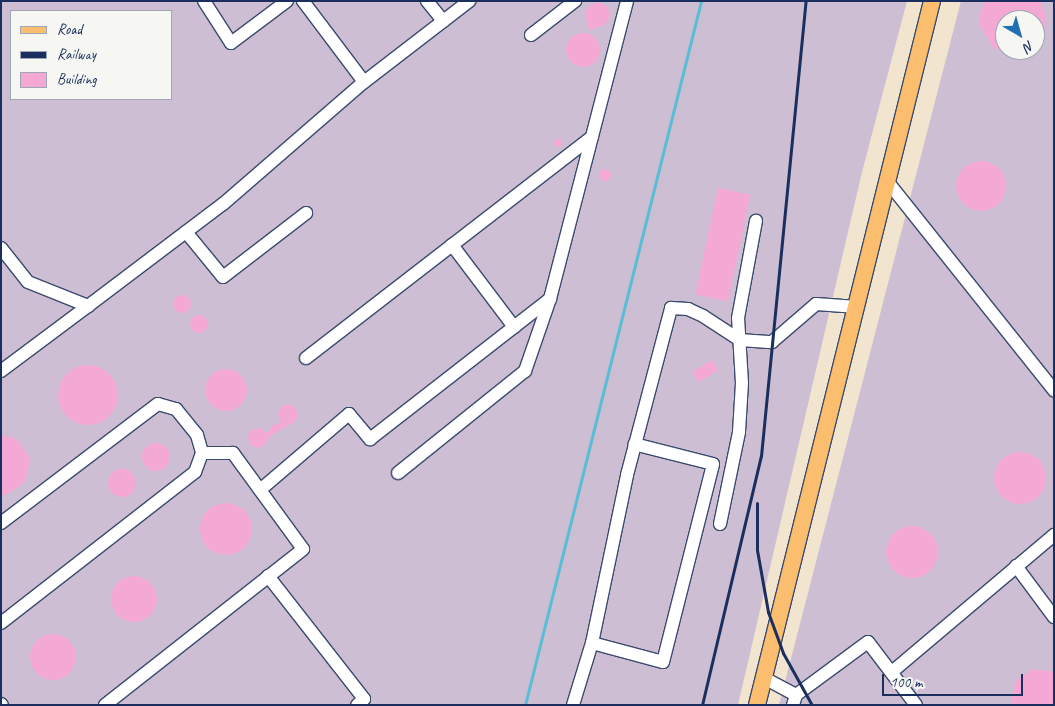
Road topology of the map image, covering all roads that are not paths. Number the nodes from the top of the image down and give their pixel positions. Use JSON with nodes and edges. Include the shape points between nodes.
{"nodes":[{"id":1,"x":204,"y":1,"type":"edge"},
{"id":2,"x":287,"y":1,"type":"edge"},
{"id":3,"x":303,"y":1,"type":"edge"},
{"id":4,"x":427,"y":1,"type":"edge"},
{"id":5,"x":469,"y":1,"type":"edge"},
{"id":6,"x":575,"y":1,"type":"edge"},
{"id":7,"x":627,"y":1,"type":"edge"},
{"id":8,"x":932,"y":1,"type":"edge"},
{"id":9,"x":443,"y":21,"type":"junction"},
{"id":10,"x":531,"y":35,"type":"dead end"},
{"id":11,"x":364,"y":82,"type":"junction"},
{"id":12,"x":592,"y":137,"type":"junction"},
{"id":13,"x":887,"y":181,"type":"junction"},
{"id":14,"x":306,"y":213,"type":"dead end"},
{"id":15,"x":756,"y":221,"type":"dead end"},
{"id":16,"x":186,"y":232,"type":"junction"},
{"id":17,"x":452,"y":245,"type":"junction"},
{"id":18,"x":1,"y":248,"type":"edge"},
{"id":19,"x":550,"y":298,"type":"junction"},
{"id":20,"x":88,"y":306,"type":"junction"},
{"id":21,"x":857,"y":306,"type":"junction"},
{"id":22,"x":514,"y":327,"type":"junction"},
{"id":23,"x":740,"y":340,"type":"junction"},
{"id":24,"x":306,"y":358,"type":"dead end"},
{"id":25,"x":1,"y":371,"type":"edge"},
{"id":26,"x":1054,"y":390,"type":"edge"},
{"id":27,"x":634,"y":444,"type":"junction"},
{"id":28,"x":202,"y":453,"type":"junction"},
{"id":29,"x":398,"y":473,"type":"dead end"},
{"id":30,"x":260,"y":490,"type":"junction"},
{"id":31,"x":1,"y":523,"type":"edge"},
{"id":32,"x":720,"y":524,"type":"dead end"},
{"id":33,"x":1054,"y":535,"type":"edge"},
{"id":34,"x":1016,"y":566,"type":"junction"},
{"id":35,"x":268,"y":576,"type":"junction"},
{"id":36,"x":1054,"y":617,"type":"edge"},
{"id":37,"x":1,"y":623,"type":"edge"},
{"id":38,"x":592,"y":643,"type":"junction"},
{"id":39,"x":892,"y":671,"type":"junction"},
{"id":40,"x":764,"y":678,"type":"junction"},
{"id":41,"x":795,"y":700,"type":"edge"},
{"id":42,"x":105,"y":705,"type":"edge"},
{"id":43,"x":357,"y":705,"type":"edge"},
{"id":44,"x":572,"y":705,"type":"edge"},
{"id":45,"x":757,"y":705,"type":"edge"},
{"id":46,"x":916,"y":705,"type":"edge"}],
"edges":[{"from":1,"to":2,"type":"street","via":[[231,43]]},
{"from":3,"to":11,"type":"street"},
{"from":4,"to":9,"type":"street"},
{"from":5,"to":9,"type":"street"},
{"from":6,"to":10,"type":"street"},
{"from":7,"to":12,"type":"street"},
{"from":8,"to":13,"type":"main road"},
{"from":9,"to":11,"type":"street"},
{"from":11,"to":16,"type":"street"},
{"from":12,"to":17,"type":"street"},
{"from":12,"to":19,"type":"street"},
{"from":13,"to":21,"type":"main road"},
{"from":13,"to":26,"type":"street"},
{"from":14,"to":16,"type":"street","via":[[224,277]]},
{"from":15,"to":23,"type":"street","via":[[738,318]]},
{"from":16,"to":20,"type":"street"},
{"from":17,"to":22,"type":"street"},
{"from":17,"to":24,"type":"street"},
{"from":18,"to":20,"type":"street","via":[[28,282]]},
{"from":19,"to":22,"type":"street"},
{"from":19,"to":29,"type":"street","via":[[525,371]]},
{"from":20,"to":25,"type":"street"},
{"from":21,"to":23,"type":"street","via":[[816,304],[772,342]]},
{"from":21,"to":40,"type":"main road"},
{"from":22,"to":30,"type":"street","via":[[370,439],[349,414]]},
{"from":23,"to":27,"type":"street","via":[[688,309],[671,308]]},
{"from":23,"to":32,"type":"street","via":[[739,432]]},
{"from":27,"to":38,"type":"street"},
{"from":27,"to":38,"type":"street","via":[[712,464],[663,662]]},
{"from":28,"to":30,"type":"street","via":[[233,453]]},
{"from":28,"to":31,"type":"street","via":[[197,434],[176,409],[158,404]]},
{"from":28,"to":37,"type":"street","via":[[195,472]]},
{"from":30,"to":35,"type":"street","via":[[303,549]]},
{"from":33,"to":34,"type":"street"},
{"from":34,"to":36,"type":"street"},
{"from":34,"to":39,"type":"street"},
{"from":35,"to":42,"type":"street"},
{"from":35,"to":43,"type":"street","via":[[364,700]]},
{"from":38,"to":44,"type":"street"},
{"from":39,"to":41,"type":"street","via":[[868,642]]},
{"from":39,"to":46,"type":"street"},
{"from":40,"to":41,"type":"street"},
{"from":40,"to":45,"type":"main road"}]}
